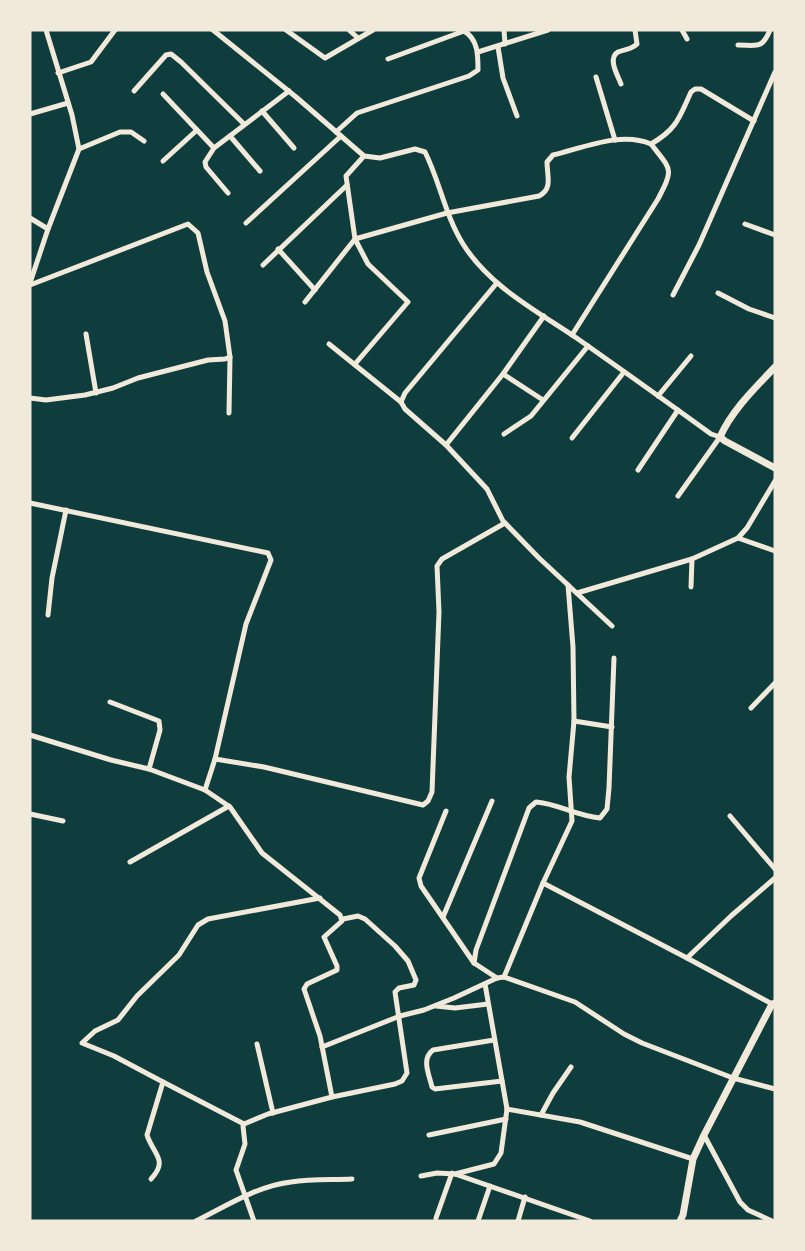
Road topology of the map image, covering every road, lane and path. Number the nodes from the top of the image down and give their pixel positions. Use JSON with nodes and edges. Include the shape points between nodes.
{"nodes":[{"id":1,"x":46,"y":30,"type":"edge"},
{"id":2,"x":115,"y":30,"type":"edge"},
{"id":3,"x":213,"y":30,"type":"edge"},
{"id":4,"x":286,"y":30,"type":"edge"},
{"id":5,"x":349,"y":30,"type":"edge"},
{"id":6,"x":373,"y":30,"type":"edge"},
{"id":7,"x":504,"y":30,"type":"edge"},
{"id":8,"x":548,"y":30,"type":"edge"},
{"id":9,"x":636,"y":30,"type":"edge"},
{"id":10,"x":682,"y":30,"type":"edge"},
{"id":11,"x":770,"y":30,"type":"edge"},
{"id":12,"x":358,"y":39,"type":"junction"},
{"id":13,"x":687,"y":39,"type":"dead end"},
{"id":14,"x":505,"y":44,"type":"junction"},
{"id":15,"x":738,"y":45,"type":"dead end"},
{"id":16,"x":498,"y":47,"type":"junction"},
{"id":17,"x":478,"y":52,"type":"junction"},
{"id":18,"x":388,"y":59,"type":"dead end"},
{"id":19,"x":775,"y":72,"type":"edge"},
{"id":20,"x":58,"y":73,"type":"junction"},
{"id":21,"x":596,"y":77,"type":"dead end"},
{"id":22,"x":621,"y":84,"type":"dead end"},
{"id":23,"x":134,"y":91,"type":"dead end"},
{"id":24,"x":289,"y":91,"type":"junction"},
{"id":25,"x":163,"y":94,"type":"dead end"},
{"id":26,"x":68,"y":103,"type":"junction"},
{"id":27,"x":262,"y":111,"type":"junction"},
{"id":28,"x":30,"y":114,"type":"edge"},
{"id":29,"x":517,"y":116,"type":"dead end"},
{"id":30,"x":754,"y":121,"type":"junction"},
{"id":31,"x":244,"y":124,"type":"junction"},
{"id":32,"x":197,"y":130,"type":"junction"},
{"id":33,"x":339,"y":134,"type":"junction"},
{"id":34,"x":230,"y":136,"type":"junction"},
{"id":35,"x":615,"y":140,"type":"junction"},
{"id":36,"x":144,"y":141,"type":"dead end"},
{"id":37,"x":651,"y":144,"type":"junction"},
{"id":38,"x":214,"y":148,"type":"junction"},
{"id":39,"x":294,"y":148,"type":"dead end"},
{"id":40,"x":79,"y":149,"type":"junction"},
{"id":41,"x":364,"y":156,"type":"junction"},
{"id":42,"x":163,"y":161,"type":"dead end"},
{"id":43,"x":260,"y":171,"type":"dead end"},
{"id":44,"x":347,"y":185,"type":"junction"},
{"id":45,"x":228,"y":193,"type":"dead end"},
{"id":46,"x":447,"y":213,"type":"junction"},
{"id":47,"x":30,"y":218,"type":"edge"},
{"id":48,"x":246,"y":223,"type":"dead end"},
{"id":49,"x":745,"y":224,"type":"dead end"},
{"id":50,"x":48,"y":229,"type":"junction"},
{"id":51,"x":775,"y":235,"type":"edge"},
{"id":52,"x":355,"y":239,"type":"junction"},
{"id":53,"x":278,"y":249,"type":"junction"},
{"id":54,"x":263,"y":265,"type":"dead end"},
{"id":55,"x":31,"y":275,"type":"edge"},
{"id":56,"x":30,"y":284,"type":"edge"},
{"id":57,"x":496,"y":284,"type":"junction"},
{"id":58,"x":315,"y":290,"type":"junction"},
{"id":59,"x":718,"y":293,"type":"dead end"},
{"id":60,"x":673,"y":295,"type":"dead end"},
{"id":61,"x":305,"y":302,"type":"dead end"},
{"id":62,"x":544,"y":316,"type":"junction"},
{"id":63,"x":775,"y":318,"type":"edge"},
{"id":64,"x":86,"y":334,"type":"dead end"},
{"id":65,"x":572,"y":335,"type":"junction"},
{"id":66,"x":329,"y":344,"type":"dead end"},
{"id":67,"x":588,"y":346,"type":"junction"},
{"id":68,"x":690,"y":356,"type":"dead end"},
{"id":69,"x":230,"y":357,"type":"junction"},
{"id":70,"x":355,"y":364,"type":"junction"},
{"id":71,"x":775,"y":367,"type":"edge"},
{"id":72,"x":624,"y":372,"type":"junction"},
{"id":73,"x":503,"y":374,"type":"junction"},
{"id":74,"x":96,"y":393,"type":"junction"},
{"id":75,"x":658,"y":396,"type":"junction"},
{"id":76,"x":30,"y":399,"type":"edge"},
{"id":77,"x":543,"y":400,"type":"junction"},
{"id":78,"x":401,"y":402,"type":"junction"},
{"id":79,"x":678,"y":410,"type":"junction"},
{"id":80,"x":229,"y":413,"type":"dead end"},
{"id":81,"x":504,"y":434,"type":"dead end"},
{"id":82,"x":720,"y":437,"type":"junction"},
{"id":83,"x":572,"y":438,"type":"dead end"},
{"id":84,"x":446,"y":446,"type":"junction"},
{"id":85,"x":775,"y":468,"type":"edge"},
{"id":86,"x":638,"y":470,"type":"dead end"},
{"id":87,"x":775,"y":481,"type":"edge"},
{"id":88,"x":678,"y":496,"type":"dead end"},
{"id":89,"x":30,"y":503,"type":"edge"},
{"id":90,"x":66,"y":510,"type":"junction"},
{"id":91,"x":505,"y":524,"type":"junction"},
{"id":92,"x":738,"y":538,"type":"junction"},
{"id":93,"x":775,"y":550,"type":"edge"},
{"id":94,"x":692,"y":559,"type":"junction"},
{"id":95,"x":568,"y":585,"type":"junction"},
{"id":96,"x":692,"y":587,"type":"dead end"},
{"id":97,"x":577,"y":593,"type":"junction"},
{"id":98,"x":48,"y":615,"type":"dead end"},
{"id":99,"x":612,"y":626,"type":"dead end"},
{"id":100,"x":614,"y":658,"type":"dead end"},
{"id":101,"x":775,"y":683,"type":"edge"},
{"id":102,"x":110,"y":702,"type":"dead end"},
{"id":103,"x":751,"y":708,"type":"dead end"},
{"id":104,"x":574,"y":721,"type":"junction"},
{"id":105,"x":612,"y":727,"type":"junction"},
{"id":106,"x":30,"y":735,"type":"edge"},
{"id":107,"x":215,"y":759,"type":"junction"},
{"id":108,"x":149,"y":769,"type":"junction"},
{"id":109,"x":205,"y":790,"type":"junction"},
{"id":110,"x":492,"y":801,"type":"dead end"},
{"id":111,"x":229,"y":806,"type":"junction"},
{"id":112,"x":446,"y":811,"type":"dead end"},
{"id":113,"x":30,"y":814,"type":"edge"},
{"id":114,"x":573,"y":814,"type":"junction"},
{"id":115,"x":730,"y":816,"type":"dead end"},
{"id":116,"x":63,"y":821,"type":"dead end"},
{"id":117,"x":130,"y":862,"type":"dead end"},
{"id":118,"x":775,"y":869,"type":"edge"},
{"id":119,"x":775,"y":878,"type":"edge"},
{"id":120,"x":543,"y":883,"type":"junction"},
{"id":121,"x":320,"y":898,"type":"junction"},
{"id":122,"x":443,"y":917,"type":"junction"},
{"id":123,"x":343,"y":919,"type":"junction"},
{"id":124,"x":687,"y":958,"type":"junction"},
{"id":125,"x":474,"y":963,"type":"junction"},
{"id":126,"x":501,"y":978,"type":"junction"},
{"id":127,"x":484,"y":984,"type":"junction"},
{"id":128,"x":488,"y":1004,"type":"junction"},
{"id":129,"x":435,"y":1005,"type":"junction"},
{"id":130,"x":774,"y":1005,"type":"edge"},
{"id":131,"x":400,"y":1016,"type":"junction"},
{"id":132,"x":494,"y":1040,"type":"junction"},
{"id":133,"x":257,"y":1044,"type":"dead end"},
{"id":134,"x":322,"y":1047,"type":"junction"},
{"id":135,"x":571,"y":1066,"type":"dead end"},
{"id":136,"x":733,"y":1078,"type":"junction"},
{"id":137,"x":163,"y":1082,"type":"junction"},
{"id":138,"x":502,"y":1082,"type":"junction"},
{"id":139,"x":775,"y":1089,"type":"edge"},
{"id":140,"x":332,"y":1097,"type":"junction"},
{"id":141,"x":507,"y":1108,"type":"junction"},
{"id":142,"x":273,"y":1113,"type":"junction"},
{"id":143,"x":541,"y":1114,"type":"junction"},
{"id":144,"x":506,"y":1119,"type":"junction"},
{"id":145,"x":244,"y":1124,"type":"junction"},
{"id":146,"x":429,"y":1135,"type":"dead end"},
{"id":147,"x":704,"y":1135,"type":"junction"},
{"id":148,"x":693,"y":1159,"type":"junction"},
{"id":149,"x":453,"y":1174,"type":"junction"},
{"id":150,"x":421,"y":1176,"type":"dead end"},
{"id":151,"x":151,"y":1179,"type":"dead end"},
{"id":152,"x":352,"y":1179,"type":"dead end"},
{"id":153,"x":490,"y":1186,"type":"junction"},
{"id":154,"x":244,"y":1196,"type":"junction"},
{"id":155,"x":525,"y":1197,"type":"junction"},
{"id":156,"x":436,"y":1218,"type":"dead end"},
{"id":157,"x":196,"y":1221,"type":"edge"},
{"id":158,"x":254,"y":1221,"type":"edge"},
{"id":159,"x":478,"y":1221,"type":"edge"},
{"id":160,"x":518,"y":1221,"type":"edge"},
{"id":161,"x":590,"y":1221,"type":"edge"},
{"id":162,"x":680,"y":1221,"type":"edge"},
{"id":163,"x":772,"y":1221,"type":"edge"}],
"edges":[{"from":1,"to":20,"type":"street"},
{"from":2,"to":20,"type":"street","via":[[91,62]]},
{"from":3,"to":24,"type":"street"},
{"from":4,"to":12,"type":"street","via":[[325,58]]},
{"from":5,"to":12,"type":"street"},
{"from":6,"to":12,"type":"street"},
{"from":7,"to":14,"type":"street"},
{"from":8,"to":14,"type":"street"},
{"from":9,"to":22,"type":"street","via":[[637,44],[614,55]]},
{"from":10,"to":13,"type":"street"},
{"from":11,"to":15,"type":"street","via":[[758,46]]},
{"from":14,"to":16,"type":"street"},
{"from":16,"to":17,"type":"street"},
{"from":16,"to":29,"type":"street","via":[[503,78]]},
{"from":17,"to":18,"type":"street","via":[[471,36],[464,31]]},
{"from":17,"to":33,"type":"street","via":[[478,70],[469,76],[357,113]]},
{"from":19,"to":30,"type":"street"},
{"from":20,"to":26,"type":"street"},
{"from":21,"to":35,"type":"street"},
{"from":23,"to":31,"type":"street","via":[[171,54]]},
{"from":24,"to":27,"type":"street"},
{"from":24,"to":33,"type":"street"},
{"from":25,"to":32,"type":"street"},
{"from":26,"to":28,"type":"street"},
{"from":26,"to":40,"type":"street"},
{"from":27,"to":31,"type":"street"},
{"from":27,"to":39,"type":"street"},
{"from":30,"to":37,"type":"street","via":[[695,89],[677,124]]},
{"from":30,"to":60,"type":"street"},
{"from":31,"to":34,"type":"street"},
{"from":32,"to":38,"type":"street"},
{"from":32,"to":42,"type":"street"},
{"from":33,"to":41,"type":"street"},
{"from":33,"to":48,"type":"street"},
{"from":34,"to":38,"type":"street"},
{"from":34,"to":43,"type":"street"},
{"from":35,"to":37,"type":"street","via":[[635,139]]},
{"from":35,"to":46,"type":"street","via":[[553,155],[547,162],[549,186],[539,196]]},
{"from":36,"to":40,"type":"street","via":[[131,132],[120,132]]},
{"from":37,"to":65,"type":"street","via":[[667,165],[669,177]]},
{"from":38,"to":45,"type":"street","via":[[206,167]]},
{"from":40,"to":50,"type":"street"},
{"from":41,"to":44,"type":"street","via":[[346,176]]},
{"from":41,"to":46,"type":"street","via":[[380,158],[415,149],[426,152]]},
{"from":44,"to":52,"type":"street"},
{"from":44,"to":53,"type":"street"},
{"from":46,"to":52,"type":"street"},
{"from":46,"to":57,"type":"street","via":[[464,246]]},
{"from":47,"to":50,"type":"street"},
{"from":49,"to":51,"type":"street"},
{"from":50,"to":55,"type":"street"},
{"from":52,"to":58,"type":"street"},
{"from":52,"to":70,"type":"street","via":[[368,264],[408,302]]},
{"from":53,"to":54,"type":"street"},
{"from":53,"to":58,"type":"street"},
{"from":55,"to":56,"type":"street"},
{"from":56,"to":69,"type":"street","via":[[188,224],[198,232],[225,321]]},
{"from":57,"to":62,"type":"street"},
{"from":57,"to":78,"type":"street"},
{"from":58,"to":61,"type":"street"},
{"from":59,"to":63,"type":"street"},
{"from":62,"to":65,"type":"street"},
{"from":62,"to":73,"type":"street"},
{"from":64,"to":74,"type":"street"},
{"from":65,"to":67,"type":"street"},
{"from":66,"to":70,"type":"street"},
{"from":67,"to":72,"type":"street"},
{"from":67,"to":77,"type":"street"},
{"from":68,"to":75,"type":"street"},
{"from":69,"to":74,"type":"street","via":[[138,378]]},
{"from":69,"to":80,"type":"street"},
{"from":70,"to":78,"type":"street"},
{"from":71,"to":82,"type":"street"},
{"from":72,"to":75,"type":"street"},
{"from":72,"to":83,"type":"street"},
{"from":73,"to":77,"type":"street"},
{"from":73,"to":84,"type":"street"},
{"from":74,"to":76,"type":"street"},
{"from":75,"to":79,"type":"street"},
{"from":77,"to":81,"type":"street","via":[[531,416]]},
{"from":78,"to":84,"type":"street"},
{"from":79,"to":82,"type":"street"},
{"from":79,"to":86,"type":"street"},
{"from":82,"to":85,"type":"street"},
{"from":82,"to":88,"type":"street"},
{"from":84,"to":91,"type":"street","via":[[490,493]]},
{"from":87,"to":92,"type":"street"},
{"from":89,"to":90,"type":"street"},
{"from":90,"to":98,"type":"street"},
{"from":90,"to":107,"type":"street","via":[[270,556],[272,560],[246,624]]},
{"from":91,"to":95,"type":"street"},
{"from":91,"to":107,"type":"street","via":[[436,566],[439,612],[432,792],[428,801],[423,805]]},
{"from":92,"to":93,"type":"street"},
{"from":92,"to":94,"type":"street"},
{"from":94,"to":96,"type":"street"},
{"from":94,"to":97,"type":"street"},
{"from":95,"to":97,"type":"street"},
{"from":95,"to":104,"type":"street"},
{"from":97,"to":99,"type":"street"},
{"from":100,"to":105,"type":"street"},
{"from":101,"to":103,"type":"street"},
{"from":102,"to":108,"type":"street","via":[[159,721]]},
{"from":104,"to":105,"type":"street"},
{"from":104,"to":114,"type":"street","via":[[569,777]]},
{"from":105,"to":114,"type":"street","via":[[606,810],[600,819]]},
{"from":106,"to":108,"type":"street"},
{"from":107,"to":109,"type":"street"},
{"from":108,"to":109,"type":"street"},
{"from":109,"to":111,"type":"street"},
{"from":110,"to":122,"type":"street"},
{"from":111,"to":117,"type":"street"},
{"from":111,"to":121,"type":"street","via":[[258,849]]},
{"from":112,"to":122,"type":"street","via":[[419,878]]},
{"from":113,"to":116,"type":"street"},
{"from":114,"to":120,"type":"street"},
{"from":114,"to":125,"type":"street","via":[[543,802],[529,808]]},
{"from":115,"to":118,"type":"street"},
{"from":119,"to":124,"type":"street"},
{"from":120,"to":124,"type":"street"},
{"from":120,"to":126,"type":"street"},
{"from":121,"to":123,"type":"street"},
{"from":121,"to":137,"type":"street","via":[[202,922],[179,955],[118,1020],[81,1042]]},
{"from":122,"to":125,"type":"street"},
{"from":123,"to":131,"type":"street","via":[[365,919],[408,961],[416,983],[395,992]]},
{"from":123,"to":134,"type":"street","via":[[324,937],[337,969],[304,989]]},
{"from":124,"to":130,"type":"street"},
{"from":125,"to":126,"type":"street"},
{"from":126,"to":127,"type":"street"},
{"from":126,"to":136,"type":"street","via":[[569,999],[633,1039]]},
{"from":127,"to":128,"type":"street"},
{"from":127,"to":129,"type":"street"},
{"from":128,"to":129,"type":"street","via":[[455,1008]]},
{"from":128,"to":132,"type":"street"},
{"from":129,"to":131,"type":"street"},
{"from":130,"to":136,"type":"street"},
{"from":131,"to":134,"type":"street"},
{"from":131,"to":140,"type":"street","via":[[407,1073],[402,1081]]},
{"from":132,"to":138,"type":"street"},
{"from":132,"to":138,"type":"street","via":[[433,1050],[426,1060],[435,1089]]},
{"from":133,"to":142,"type":"street"},
{"from":134,"to":140,"type":"street"},
{"from":135,"to":143,"type":"street"},
{"from":136,"to":139,"type":"street"},
{"from":136,"to":147,"type":"street"},
{"from":137,"to":145,"type":"street"},
{"from":137,"to":151,"type":"street","via":[[147,1130],[159,1158],[157,1172]]},
{"from":138,"to":141,"type":"street"},
{"from":140,"to":142,"type":"street"},
{"from":141,"to":143,"type":"street"},
{"from":141,"to":144,"type":"street"},
{"from":142,"to":145,"type":"street"},
{"from":143,"to":148,"type":"street","via":[[580,1122]]},
{"from":144,"to":146,"type":"street"},
{"from":144,"to":149,"type":"street","via":[[498,1160]]},
{"from":145,"to":154,"type":"street","via":[[245,1144],[236,1170]]},
{"from":147,"to":148,"type":"street"},
{"from":147,"to":163,"type":"street","via":[[740,1202]]},
{"from":148,"to":162,"type":"street"},
{"from":149,"to":150,"type":"street"},
{"from":149,"to":153,"type":"street"},
{"from":149,"to":156,"type":"street"},
{"from":152,"to":154,"type":"street","via":[[290,1182]]},
{"from":153,"to":155,"type":"street"},
{"from":153,"to":159,"type":"street"},
{"from":154,"to":157,"type":"street"},
{"from":154,"to":158,"type":"street"},
{"from":155,"to":160,"type":"street"},
{"from":155,"to":161,"type":"street"}]}
